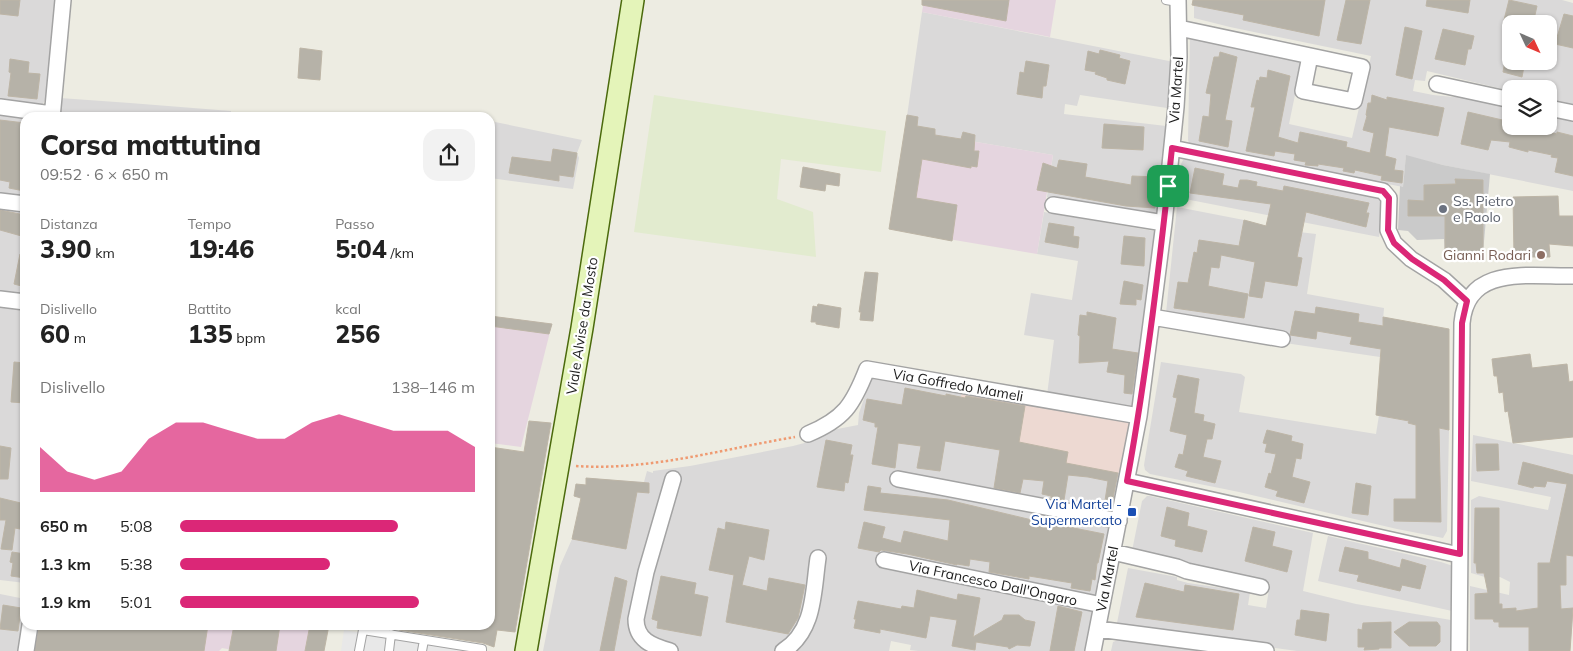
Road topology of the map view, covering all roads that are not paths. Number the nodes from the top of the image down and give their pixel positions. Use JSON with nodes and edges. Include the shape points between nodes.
{"nodes":[{"id":1,"x":64,"y":0,"type":"edge"},
{"id":2,"x":634,"y":0,"type":"edge"},
{"id":3,"x":1174,"y":1,"type":"edge"},
{"id":4,"x":1179,"y":28,"type":"junction"},
{"id":5,"x":1310,"y":56,"type":"dead end"},
{"id":6,"x":1437,"y":84,"type":"dead end"},
{"id":7,"x":1502,"y":98,"type":"edge"},
{"id":8,"x":0,"y":107,"type":"edge"},
{"id":9,"x":1557,"y":110,"type":"edge"},
{"id":10,"x":29,"y":112,"type":"edge"},
{"id":11,"x":52,"y":112,"type":"edge"},
{"id":12,"x":1573,"y":113,"type":"edge"},
{"id":13,"x":1172,"y":148,"type":"junction"},
{"id":14,"x":0,"y":201,"type":"edge"},
{"id":15,"x":20,"y":203,"type":"edge"},
{"id":16,"x":1053,"y":205,"type":"dead end"},
{"id":17,"x":1164,"y":223,"type":"junction"},
{"id":18,"x":1573,"y":276,"type":"edge"},
{"id":19,"x":0,"y":298,"type":"edge"},
{"id":20,"x":1469,"y":298,"type":"junction"},
{"id":21,"x":20,"y":301,"type":"edge"},
{"id":22,"x":1152,"y":317,"type":"junction"},
{"id":23,"x":1282,"y":339,"type":"dead end"},
{"id":24,"x":1139,"y":416,"type":"junction"},
{"id":25,"x":808,"y":434,"type":"road end"},
{"id":26,"x":673,"y":479,"type":"dead end"},
{"id":27,"x":898,"y":479,"type":"dead end"},
{"id":28,"x":1127,"y":481,"type":"junction"},
{"id":29,"x":1119,"y":521,"type":"junction"},
{"id":30,"x":1113,"y":552,"type":"junction"},
{"id":31,"x":1460,"y":554,"type":"junction"},
{"id":32,"x":818,"y":558,"type":"dead end"},
{"id":33,"x":884,"y":560,"type":"dead end"},
{"id":34,"x":1261,"y":586,"type":"dead end"},
{"id":35,"x":1102,"y":605,"type":"junction"},
{"id":36,"x":1098,"y":629,"type":"junction"},
{"id":37,"x":29,"y":630,"type":"edge"},
{"id":38,"x":391,"y":634,"type":"junction"},
{"id":39,"x":424,"y":640,"type":"junction"},
{"id":40,"x":452,"y":648,"type":"edge"},
{"id":41,"x":26,"y":651,"type":"edge"},
{"id":42,"x":359,"y":651,"type":"edge"},
{"id":43,"x":389,"y":651,"type":"edge"},
{"id":44,"x":422,"y":651,"type":"edge"},
{"id":45,"x":482,"y":651,"type":"edge"},
{"id":46,"x":526,"y":651,"type":"edge"},
{"id":47,"x":670,"y":651,"type":"edge"},
{"id":48,"x":783,"y":651,"type":"edge"},
{"id":49,"x":1093,"y":651,"type":"edge"},
{"id":50,"x":1266,"y":651,"type":"edge"},
{"id":51,"x":1459,"y":651,"type":"edge"}],
"edges":[{"from":1,"to":11,"type":"street"},
{"from":2,"to":46,"type":"main road","name":"Viale Alvise da Mosto"},
{"from":3,"to":4,"type":"street","name":"Via Martel"},
{"from":4,"to":5,"type":"street"},
{"from":4,"to":13,"type":"street","name":"Via Martel"},
{"from":6,"to":7,"type":"street"},
{"from":8,"to":10,"type":"street"},
{"from":9,"to":12,"type":"street"},
{"from":13,"to":17,"type":"street","name":"Via Martel"},
{"from":13,"to":20,"type":"street","via":[[1383,191],[1389,198],[1388,230],[1394,243]]},
{"from":14,"to":15,"type":"street"},
{"from":16,"to":17,"type":"street"},
{"from":17,"to":22,"type":"street","name":"Via Martel"},
{"from":18,"to":20,"type":"street","via":[[1498,278],[1484,283]]},
{"from":19,"to":21,"type":"street"},
{"from":20,"to":31,"type":"street","via":[[1462,323]]},
{"from":22,"to":23,"type":"street"},
{"from":22,"to":24,"type":"street","name":"Via Martel"},
{"from":24,"to":25,"type":"street","name":"Via Goffredo Mameli","via":[[867,369],[845,412],[828,426]]},
{"from":24,"to":28,"type":"street","name":"Via Martel"},
{"from":26,"to":47,"type":"street","via":[[636,619],[638,632],[643,638],[653,646]]},
{"from":27,"to":29,"type":"street"},
{"from":28,"to":29,"type":"street","name":"Via Martel"},
{"from":28,"to":31,"type":"street"},
{"from":29,"to":30,"type":"street","name":"Via Martel"},
{"from":30,"to":34,"type":"street"},
{"from":30,"to":35,"type":"street","name":"Via Martel"},
{"from":31,"to":51,"type":"street"},
{"from":32,"to":48,"type":"street","via":[[809,620],[801,635]]},
{"from":33,"to":35,"type":"street","name":"Via Francesco Dall'Ongaro"},
{"from":35,"to":36,"type":"street","name":"Via Martel"},
{"from":36,"to":49,"type":"street","name":"Via Martel"},
{"from":36,"to":50,"type":"street"},
{"from":37,"to":41,"type":"street"},
{"from":38,"to":39,"type":"lane"},
{"from":38,"to":42,"type":"lane","via":[[363,630]]},
{"from":38,"to":43,"type":"lane"},
{"from":39,"to":40,"type":"lane"},
{"from":39,"to":44,"type":"lane"},
{"from":40,"to":45,"type":"lane"}]}
